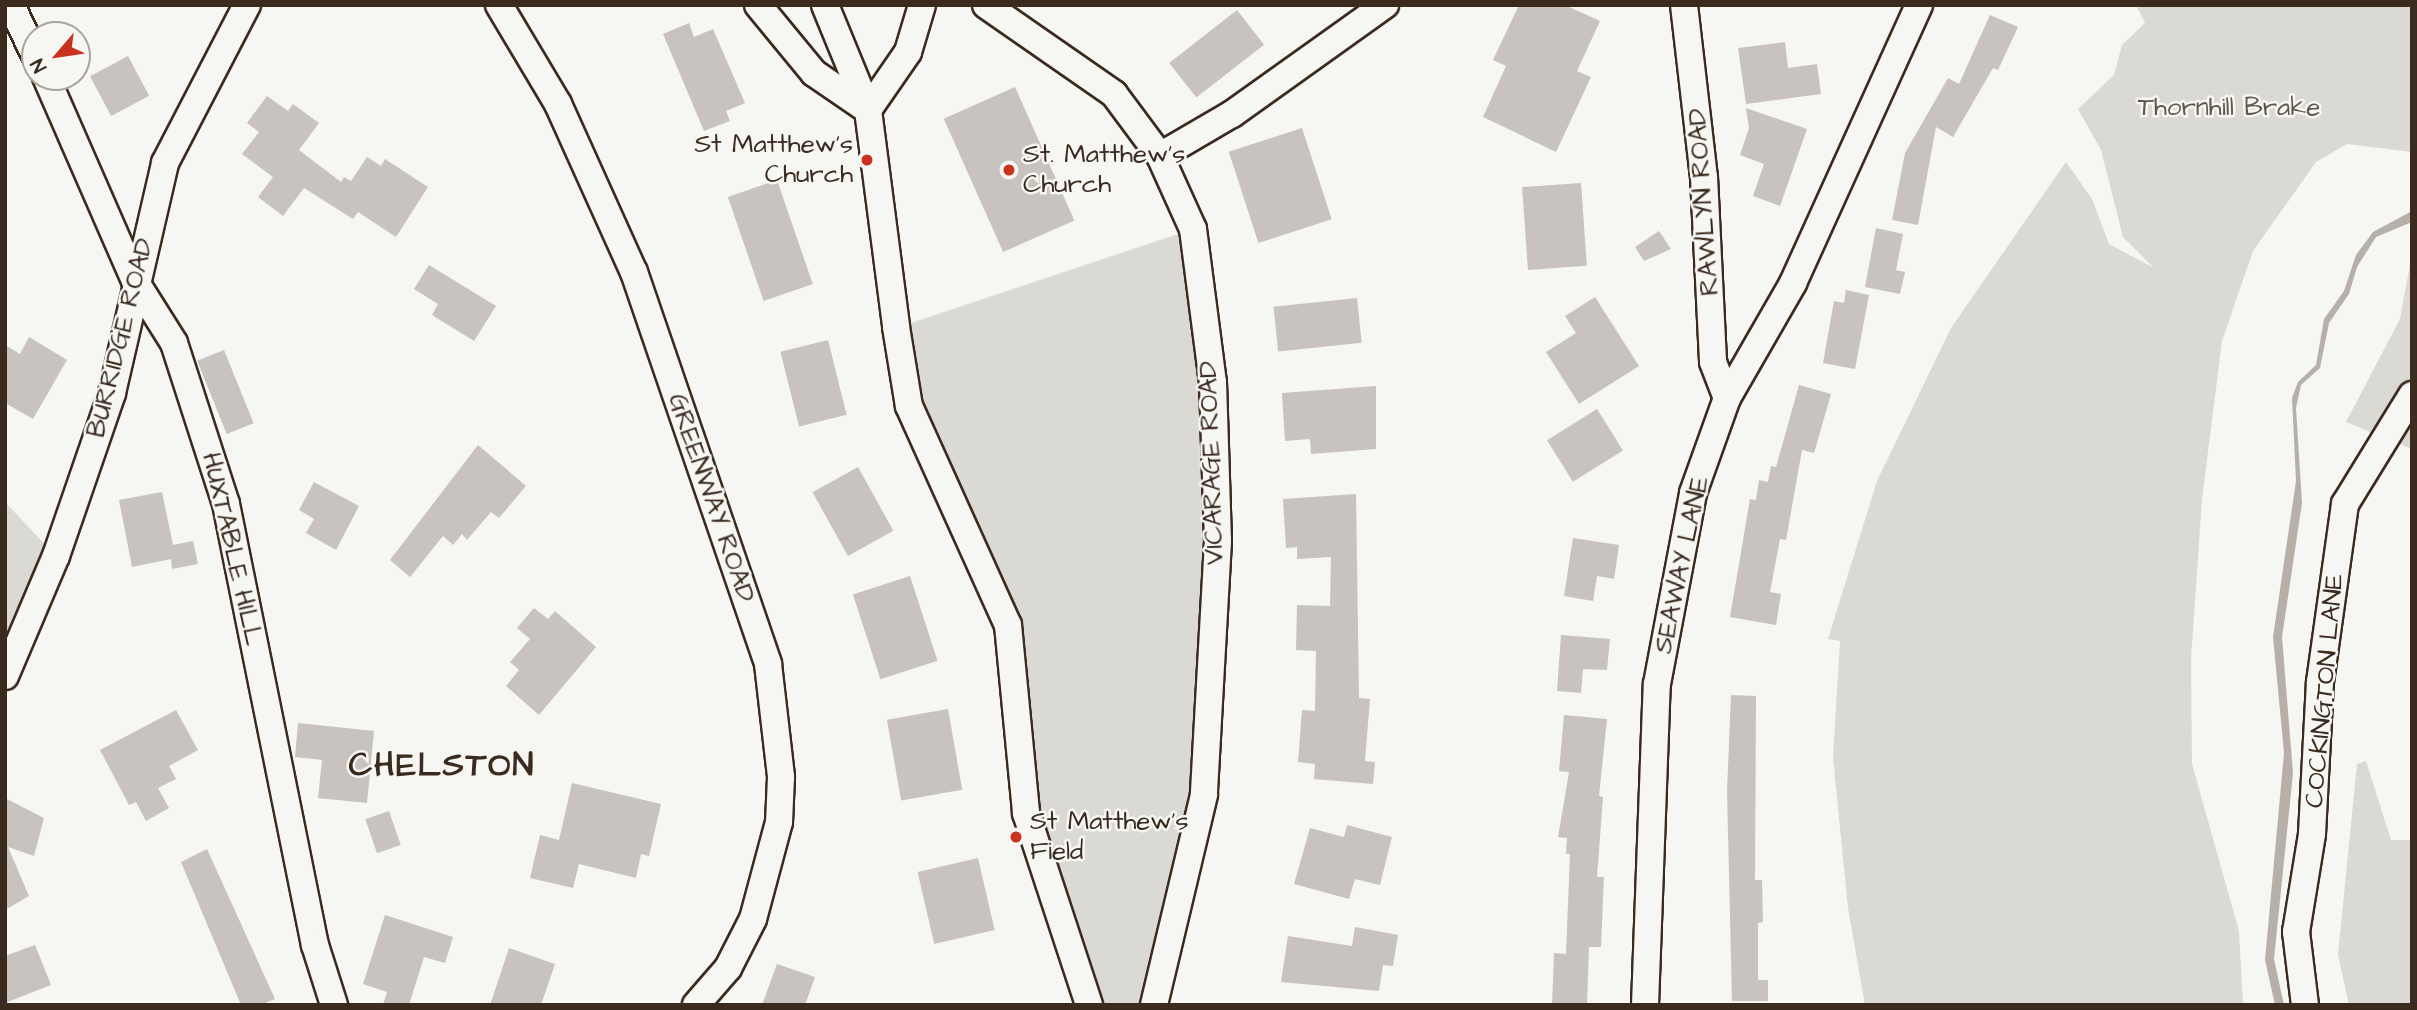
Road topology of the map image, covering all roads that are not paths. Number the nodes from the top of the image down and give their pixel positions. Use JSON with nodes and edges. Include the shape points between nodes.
{"nodes":[{"id":1,"x":11,"y":5,"type":"edge"},
{"id":2,"x":247,"y":5,"type":"edge"},
{"id":3,"x":499,"y":5,"type":"edge"},
{"id":4,"x":758,"y":5,"type":"edge"},
{"id":5,"x":825,"y":5,"type":"edge"},
{"id":6,"x":922,"y":5,"type":"edge"},
{"id":7,"x":986,"y":5,"type":"edge"},
{"id":8,"x":1385,"y":5,"type":"edge"},
{"id":9,"x":1684,"y":5,"type":"edge"},
{"id":10,"x":1919,"y":5,"type":"edge"},
{"id":11,"x":21,"y":26,"type":"edge"},
{"id":12,"x":52,"y":91,"type":"edge"},
{"id":13,"x":868,"y":110,"type":"junction"},
{"id":14,"x":1160,"y":156,"type":"junction"},
{"id":15,"x":135,"y":281,"type":"junction"},
{"id":16,"x":2412,"y":396,"type":"edge"},
{"id":17,"x":1727,"y":398,"type":"junction"},
{"id":18,"x":5,"y":676,"type":"edge"},
{"id":19,"x":334,"y":1005,"type":"edge"},
{"id":20,"x":696,"y":1005,"type":"edge"},
{"id":21,"x":1089,"y":1005,"type":"edge"},
{"id":22,"x":1154,"y":1005,"type":"edge"},
{"id":23,"x":1645,"y":1005,"type":"edge"},
{"id":24,"x":2305,"y":1005,"type":"edge"}],
"edges":[{"from":1,"to":11,"type":"street"},
{"from":2,"to":15,"type":"street","name":"BURRIDGE ROAD","via":[[165,163]]},
{"from":3,"to":20,"type":"street","name":"GREENWAY ROAD","via":[[558,104],[625,250],[768,664],[781,777],[779,821],[753,919],[728,968]]},
{"from":4,"to":13,"type":"street","via":[[814,73]]},
{"from":5,"to":13,"type":"street"},
{"from":6,"to":13,"type":"street","via":[[908,52]]},
{"from":7,"to":14,"type":"street","name":"VICARAGE ROAD","via":[[1114,93]]},
{"from":8,"to":14,"type":"street","via":[[1232,114]]},
{"from":9,"to":17,"type":"street","name":"RAWLYN ROAD","via":[[1704,177],[1713,362]]},
{"from":10,"to":17,"type":"street","name":"SEAWAY LANE","via":[[1793,283]]},
{"from":12,"to":15,"type":"street","name":"HUXTABLE HILL"},
{"from":13,"to":21,"type":"street","via":[[909,406],[1008,625],[1026,813]]},
{"from":14,"to":22,"type":"street","name":"VICARAGE ROAD","via":[[1193,229],[1213,382],[1218,541],[1204,795]]},
{"from":15,"to":18,"type":"street","name":"BURRIDGE ROAD","via":[[112,394],[56,556]]},
{"from":15,"to":19,"type":"street","name":"HUXTABLE HILL","via":[[174,343],[226,504],[315,945]]},
{"from":16,"to":24,"type":"street","name":"COCKINGTON LANE","via":[[2345,503],[2320,682],[2312,834],[2296,932]]},
{"from":17,"to":23,"type":"street","name":"SEAWAY LANE","via":[[1693,493],[1657,684]]}]}
